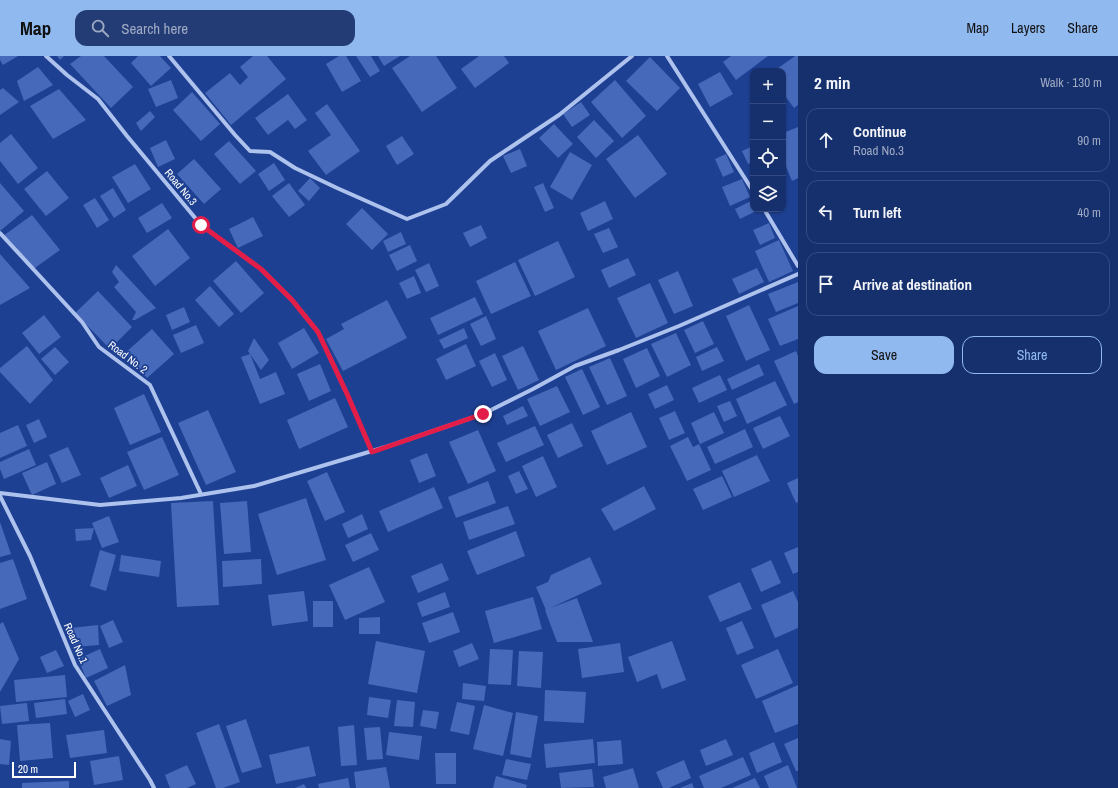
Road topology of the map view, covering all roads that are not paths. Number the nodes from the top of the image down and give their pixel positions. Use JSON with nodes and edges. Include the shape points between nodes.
{"nodes":[{"id":1,"x":46,"y":56,"type":"edge"},
{"id":2,"x":169,"y":56,"type":"edge"},
{"id":3,"x":632,"y":56,"type":"edge"},
{"id":4,"x":667,"y":56,"type":"edge"},
{"id":5,"x":750,"y":186,"type":"edge"},
{"id":6,"x":766,"y":212,"type":"edge"},
{"id":7,"x":0,"y":234,"type":"edge"},
{"id":8,"x":798,"y":266,"type":"edge"},
{"id":9,"x":798,"y":274,"type":"edge"},
{"id":10,"x":372,"y":452,"type":"junction"},
{"id":11,"x":0,"y":493,"type":"edge"},
{"id":12,"x":201,"y":494,"type":"junction"},
{"id":13,"x":0,"y":496,"type":"edge"},
{"id":14,"x":154,"y":788,"type":"edge"}],
"edges":[{"from":1,"to":10,"type":"street","name":"Road No.3","via":[[98,99],[201,225],[261,269],[292,300],[318,332]]},
{"from":2,"to":3,"type":"street","via":[[250,151],[270,152],[295,168],[407,220],[446,204],[490,161],[559,115]]},
{"from":4,"to":5,"type":"street"},
{"from":6,"to":8,"type":"street"},
{"from":7,"to":12,"type":"street","name":"Road No. 2","via":[[82,322],[99,347],[150,385]]},
{"from":9,"to":10,"type":"street","via":[[679,326],[575,366],[483,414]]},
{"from":10,"to":12,"type":"street","via":[[254,486]]},
{"from":11,"to":12,"type":"street","via":[[100,505]]},
{"from":13,"to":14,"type":"street","name":"Road No.1","via":[[30,556],[75,665]]}]}
